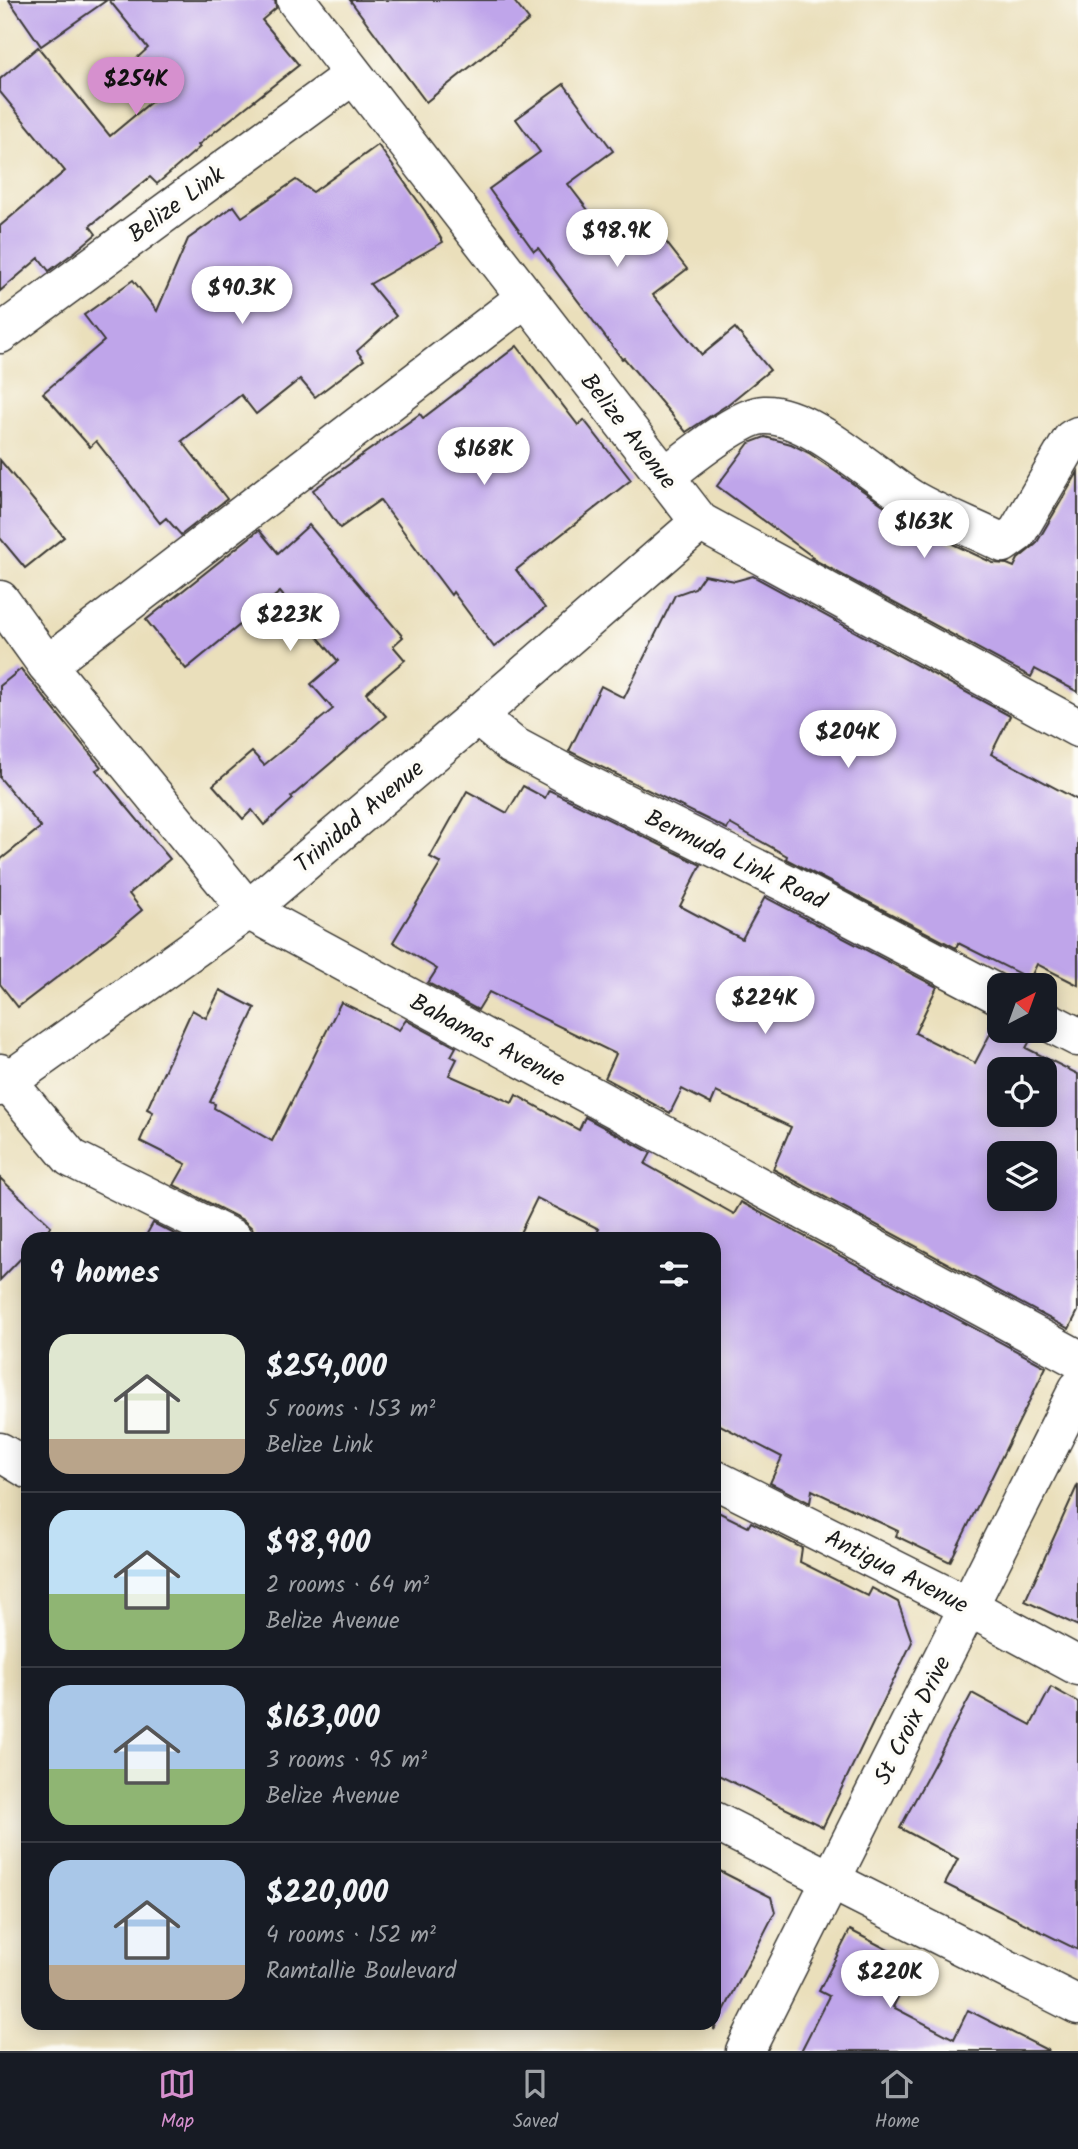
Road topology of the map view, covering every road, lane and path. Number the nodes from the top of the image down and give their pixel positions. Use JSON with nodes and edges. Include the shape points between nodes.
{"nodes":[{"id":1,"x":296,"y":0,"type":"edge"},
{"id":2,"x":353,"y":75,"type":"junction"},
{"id":3,"x":525,"y":298,"type":"junction"},
{"id":4,"x":0,"y":334,"type":"edge"},
{"id":5,"x":1078,"y":436,"type":"edge"},
{"id":6,"x":665,"y":476,"type":"junction"},
{"id":7,"x":700,"y":522,"type":"junction"},
{"id":8,"x":0,"y":600,"type":"edge"},
{"id":9,"x":47,"y":665,"type":"junction"},
{"id":10,"x":477,"y":716,"type":"junction"},
{"id":11,"x":1078,"y":728,"type":"edge"},
{"id":12,"x":248,"y":910,"type":"junction"},
{"id":13,"x":987,"y":989,"type":"edge"},
{"id":14,"x":1057,"y":1026,"type":"edge"},
{"id":15,"x":1078,"y":1037,"type":"edge"},
{"id":16,"x":2,"y":1080,"type":"edge"},
{"id":17,"x":219,"y":1232,"type":"edge"},
{"id":18,"x":1078,"y":1359,"type":"edge"},
{"id":19,"x":1078,"y":1389,"type":"edge"},
{"id":20,"x":0,"y":1452,"type":"edge"},
{"id":21,"x":21,"y":1465,"type":"edge"},
{"id":22,"x":721,"y":1483,"type":"edge"},
{"id":23,"x":969,"y":1607,"type":"junction"},
{"id":24,"x":1078,"y":1666,"type":"edge"},
{"id":25,"x":721,"y":1824,"type":"edge"},
{"id":26,"x":832,"y":1879,"type":"junction"},
{"id":27,"x":1078,"y":2005,"type":"edge"},
{"id":28,"x":745,"y":2051,"type":"edge"}],
"edges":[{"from":1,"to":2,"type":"street","name":"Belize Avenue"},
{"from":2,"to":3,"type":"street","name":"Belize Avenue"},
{"from":2,"to":4,"type":"street","name":"Belize Link"},
{"from":3,"to":6,"type":"street","name":"Belize Avenue"},
{"from":3,"to":9,"type":"street"},
{"from":5,"to":6,"type":"street","via":[[1017,533],[1003,543],[912,499],[785,418],[763,415],[741,422]]},
{"from":6,"to":7,"type":"street","name":"Belize Avenue"},
{"from":7,"to":10,"type":"street","name":"Trinidad Avenue"},
{"from":7,"to":11,"type":"street","name":"Belize Avenue"},
{"from":8,"to":9,"type":"street","name":"Bahamas Avenue"},
{"from":9,"to":12,"type":"street","name":"Bahamas Avenue"},
{"from":10,"to":12,"type":"street","name":"Trinidad Avenue"},
{"from":10,"to":13,"type":"street","name":"Bermuda Link Road","via":[[512,746],[566,775],[789,884]]},
{"from":12,"to":16,"type":"street","name":"Trinidad Avenue"},
{"from":12,"to":18,"type":"street","name":"Bahamas Avenue"},
{"from":14,"to":15,"type":"street"},
{"from":16,"to":17,"type":"street","via":[[71,1158]]},
{"from":19,"to":23,"type":"street","name":"St Croix Drive"},
{"from":20,"to":21,"type":"street"},
{"from":22,"to":23,"type":"street","name":"Antigua Avenue"},
{"from":23,"to":24,"type":"street","name":"Antigua Avenue"},
{"from":23,"to":26,"type":"street","name":"St Croix Drive"},
{"from":25,"to":26,"type":"street"},
{"from":26,"to":27,"type":"street"},
{"from":26,"to":28,"type":"street","name":"St Croix Drive"}]}
